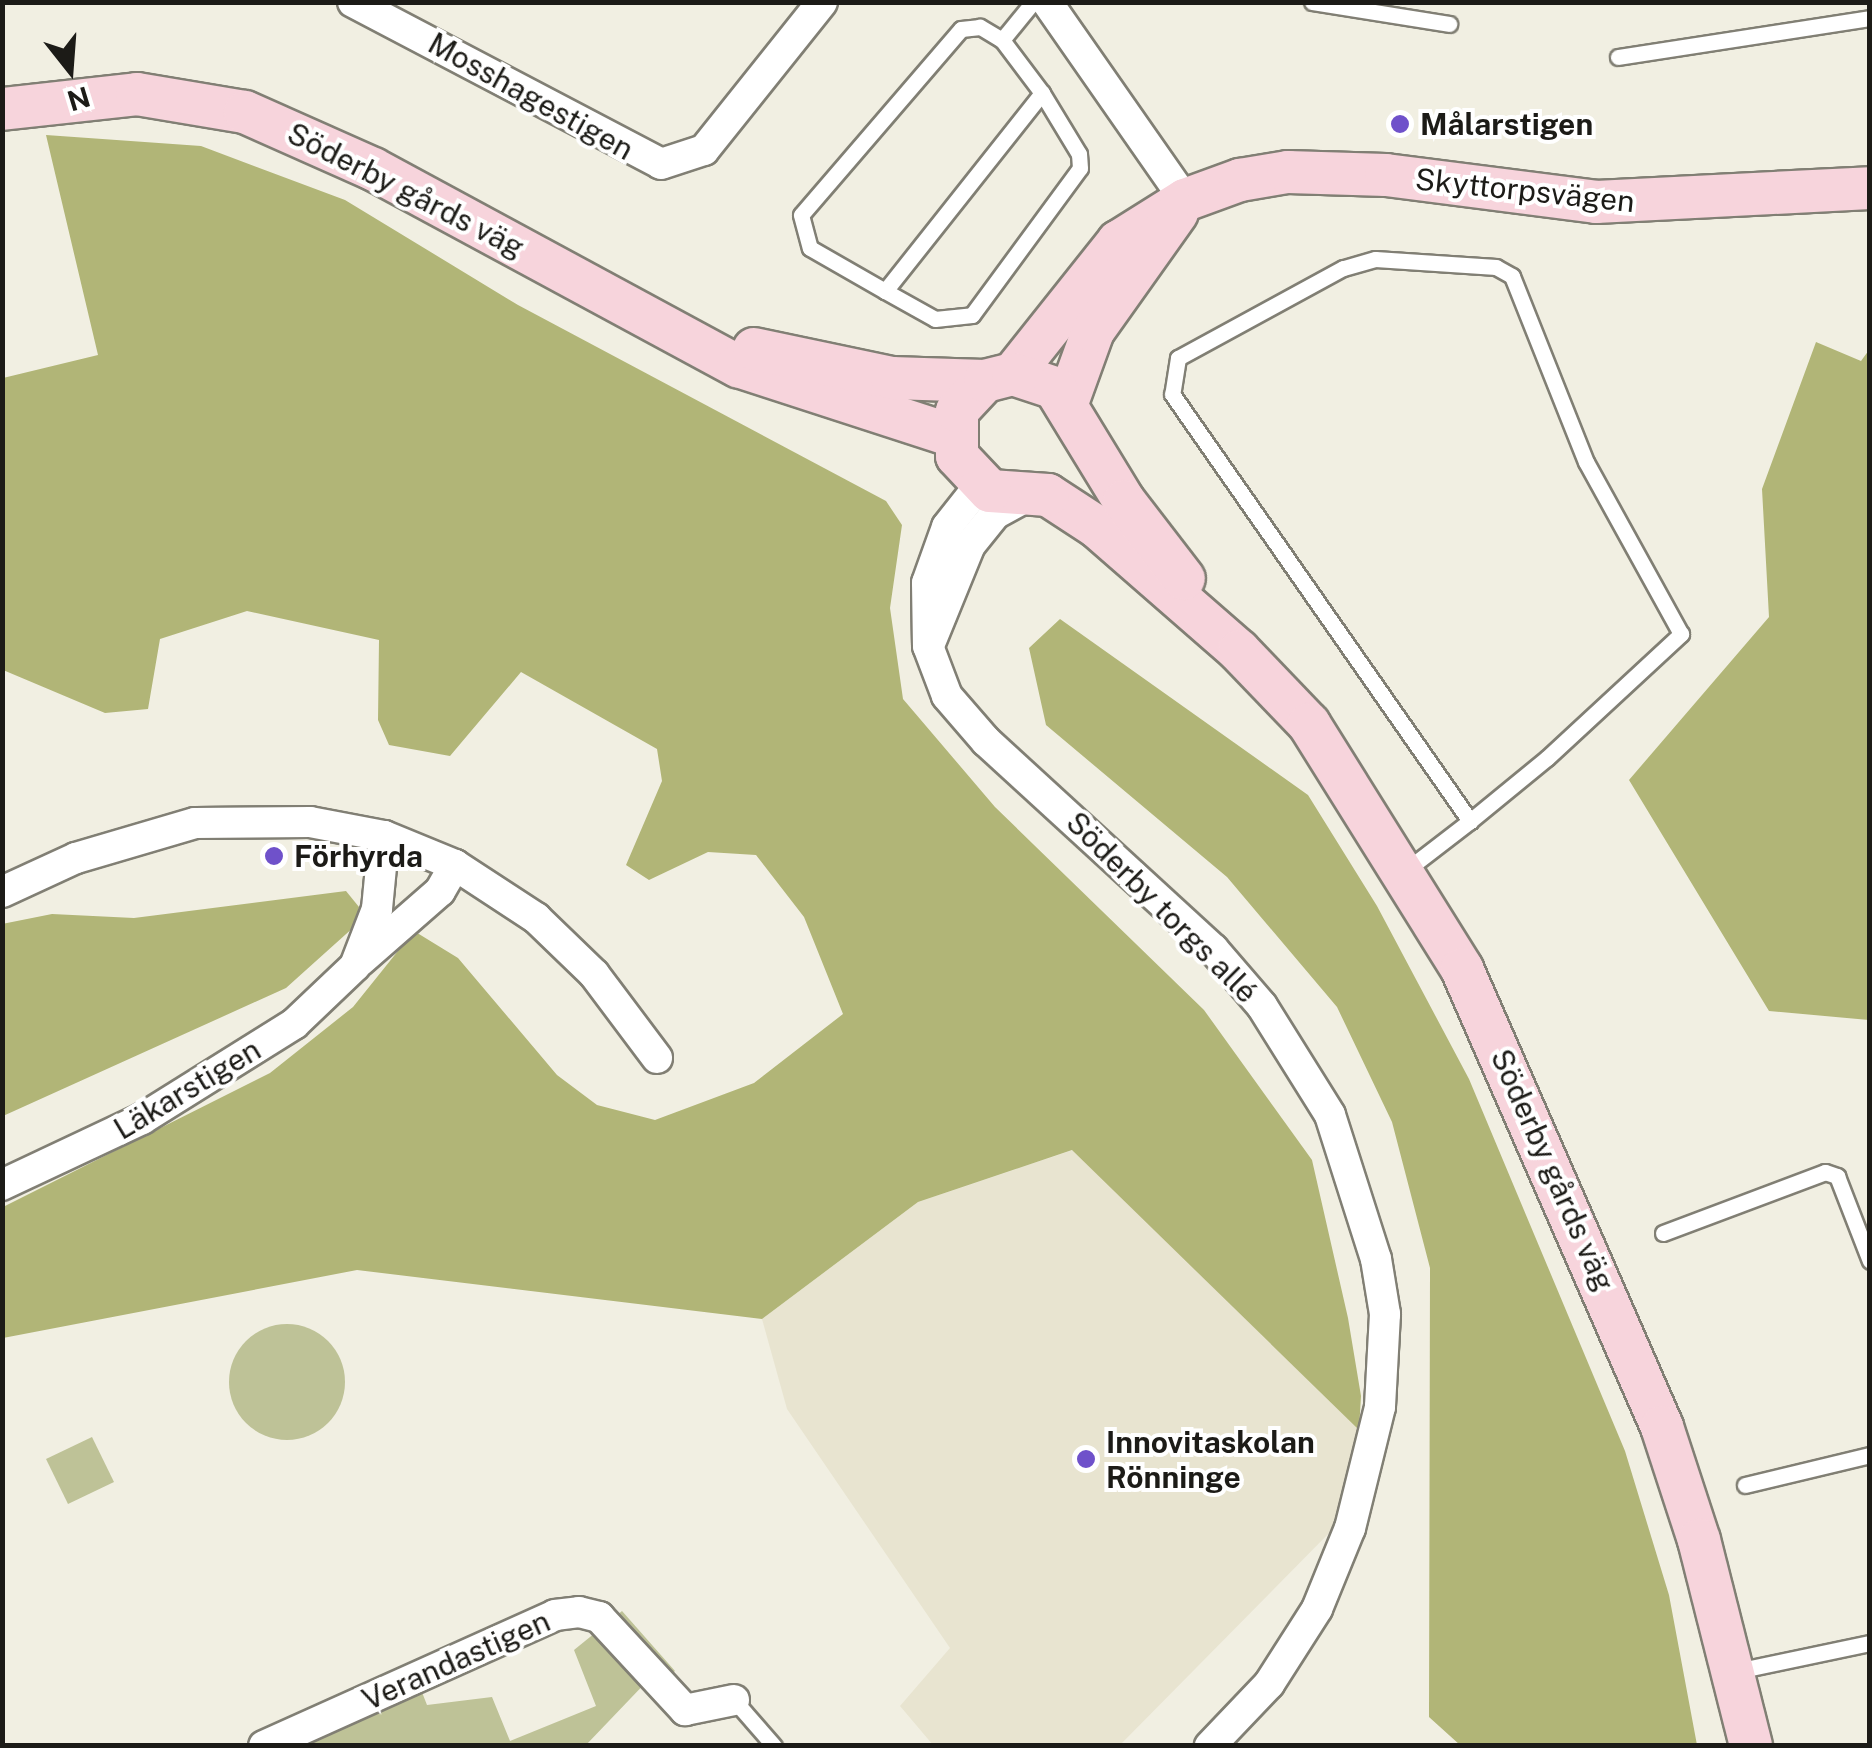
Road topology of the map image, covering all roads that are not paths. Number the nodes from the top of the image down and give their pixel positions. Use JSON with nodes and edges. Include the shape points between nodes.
{"nodes":[{"id":1,"x":354,"y":2,"type":"edge"},
{"id":2,"x":822,"y":2,"type":"edge"},
{"id":3,"x":1033,"y":2,"type":"edge"},
{"id":4,"x":1047,"y":2,"type":"edge"},
{"id":5,"x":1312,"y":2,"type":"edge"},
{"id":6,"x":1870,"y":18,"type":"edge"},
{"id":7,"x":1449,"y":24,"type":"dead end"},
{"id":8,"x":1002,"y":40,"type":"junction"},
{"id":9,"x":1618,"y":57,"type":"dead end"},
{"id":10,"x":1042,"y":93,"type":"junction"},
{"id":11,"x":2,"y":109,"type":"edge"},
{"id":12,"x":1870,"y":188,"type":"edge"},
{"id":13,"x":1185,"y":200,"type":"junction"},
{"id":14,"x":885,"y":291,"type":"junction"},
{"id":15,"x":674,"y":335,"type":"junction"},
{"id":16,"x":999,"y":378,"type":"junction"},
{"id":17,"x":1072,"y":412,"type":"junction"},
{"id":18,"x":953,"y":436,"type":"junction"},
{"id":19,"x":980,"y":484,"type":"junction"},
{"id":20,"x":1037,"y":496,"type":"junction"},
{"id":21,"x":928,"y":646,"type":"junction"},
{"id":22,"x":1239,"y":651,"type":"junction"},
{"id":23,"x":1470,"y":821,"type":"junction"},
{"id":24,"x":384,"y":836,"type":"junction"},
{"id":25,"x":455,"y":865,"type":"junction"},
{"id":26,"x":1404,"y":871,"type":"junction"},
{"id":27,"x":2,"y":892,"type":"edge"},
{"id":28,"x":354,"y":966,"type":"junction"},
{"id":29,"x":657,"y":1058,"type":"dead end"},
{"id":30,"x":2,"y":1184,"type":"edge"},
{"id":31,"x":1663,"y":1233,"type":"dead end"},
{"id":32,"x":1870,"y":1261,"type":"edge"},
{"id":33,"x":1870,"y":1455,"type":"edge"},
{"id":34,"x":1745,"y":1485,"type":"dead end"},
{"id":35,"x":1870,"y":1643,"type":"edge"},
{"id":36,"x":1736,"y":1672,"type":"junction"},
{"id":37,"x":734,"y":1700,"type":"joint"},
{"id":38,"x":264,"y":1746,"type":"edge"},
{"id":39,"x":774,"y":1746,"type":"edge"},
{"id":40,"x":1210,"y":1746,"type":"edge"},
{"id":41,"x":1751,"y":1746,"type":"edge"}],
"edges":[{"from":1,"to":2,"type":"street","name":"Mosshagestigen","via":[[660,164],[704,150]]},
{"from":3,"to":8,"type":"lane"},
{"from":4,"to":13,"type":"street"},
{"from":5,"to":7,"type":"lane"},
{"from":6,"to":9,"type":"lane"},
{"from":8,"to":10,"type":"lane"},
{"from":8,"to":14,"type":"lane","via":[[980,27],[961,29],[800,216],[810,248]]},
{"from":10,"to":14,"type":"lane"},
{"from":10,"to":14,"type":"lane","via":[[1079,154],[1080,168],[972,314],[935,319]]},
{"from":11,"to":15,"type":"main road","name":"Söderby gårds väg","via":[[138,94],[245,112],[374,168]]},
{"from":12,"to":13,"type":"main road","name":"Skyttorpsvägen","via":[[1596,202],[1386,175],[1288,172]]},
{"from":13,"to":16,"type":"main road","name":"Skyttorpsvägen","via":[[1118,242]]},
{"from":13,"to":17,"type":"main road","via":[[1093,330]]},
{"from":15,"to":16,"type":"main road","name":"Söderby gårds väg","via":[[855,372]]},
{"from":15,"to":18,"type":"main road","name":"Söderby gårds väg","via":[[819,396]]},
{"from":16,"to":17,"type":"main road","via":[[1044,380]]},
{"from":16,"to":18,"type":"main road","via":[[957,411]]},
{"from":17,"to":20,"type":"main road","via":[[1076,450]]},
{"from":17,"to":22,"type":"main road","name":"Söderby gårds väg","via":[[1124,500]]},
{"from":18,"to":19,"type":"main road","via":[[958,456]]},
{"from":19,"to":20,"type":"main road"},
{"from":19,"to":21,"type":"street","name":"Söderby torgs allé","via":[[947,527],[930,564]]},
{"from":20,"to":21,"type":"street","via":[[995,514],[970,545]]},
{"from":20,"to":22,"type":"main road","name":"Söderby gårds väg","via":[[1097,527]]},
{"from":21,"to":40,"type":"street","name":"Söderby torgs allé","via":[[947,696],[986,741],[1213,949],[1262,1006],[1330,1115],[1376,1259],[1384,1314],[1380,1407],[1350,1528],[1317,1609],[1278,1668]]},
{"from":22,"to":26,"type":"main road","name":"Söderby gårds väg","via":[[1309,724]]},
{"from":23,"to":23,"type":"lane","via":[[1677,643],[1680,626],[1586,462],[1512,276],[1496,266],[1375,259],[1343,268],[1178,358],[1172,394]]},
{"from":23,"to":26,"type":"lane"},
{"from":24,"to":25,"type":"street"},
{"from":24,"to":27,"type":"street","via":[[310,822],[195,823],[76,858]]},
{"from":24,"to":28,"type":"street","name":"Läkarstigen","via":[[377,909]]},
{"from":25,"to":28,"type":"street","name":"Läkarstigen","via":[[440,892]]},
{"from":25,"to":29,"type":"street","via":[[536,918],[594,974]]},
{"from":26,"to":36,"type":"main road","name":"Söderby gårds väg","via":[[1494,1037],[1616,1314],[1662,1427]]},
{"from":28,"to":30,"type":"street","name":"Läkarstigen","via":[[294,1024],[218,1075]]},
{"from":31,"to":32,"type":"lane","via":[[1825,1172],[1836,1176]]},
{"from":33,"to":34,"type":"lane"},
{"from":35,"to":36,"type":"lane"},
{"from":36,"to":41,"type":"main road","name":"Söderby gårds väg"},
{"from":37,"to":38,"type":"street","name":"Verandastigen","via":[[685,1710],[598,1617],[579,1612],[554,1615]]},
{"from":37,"to":39,"type":"lane"}]}
